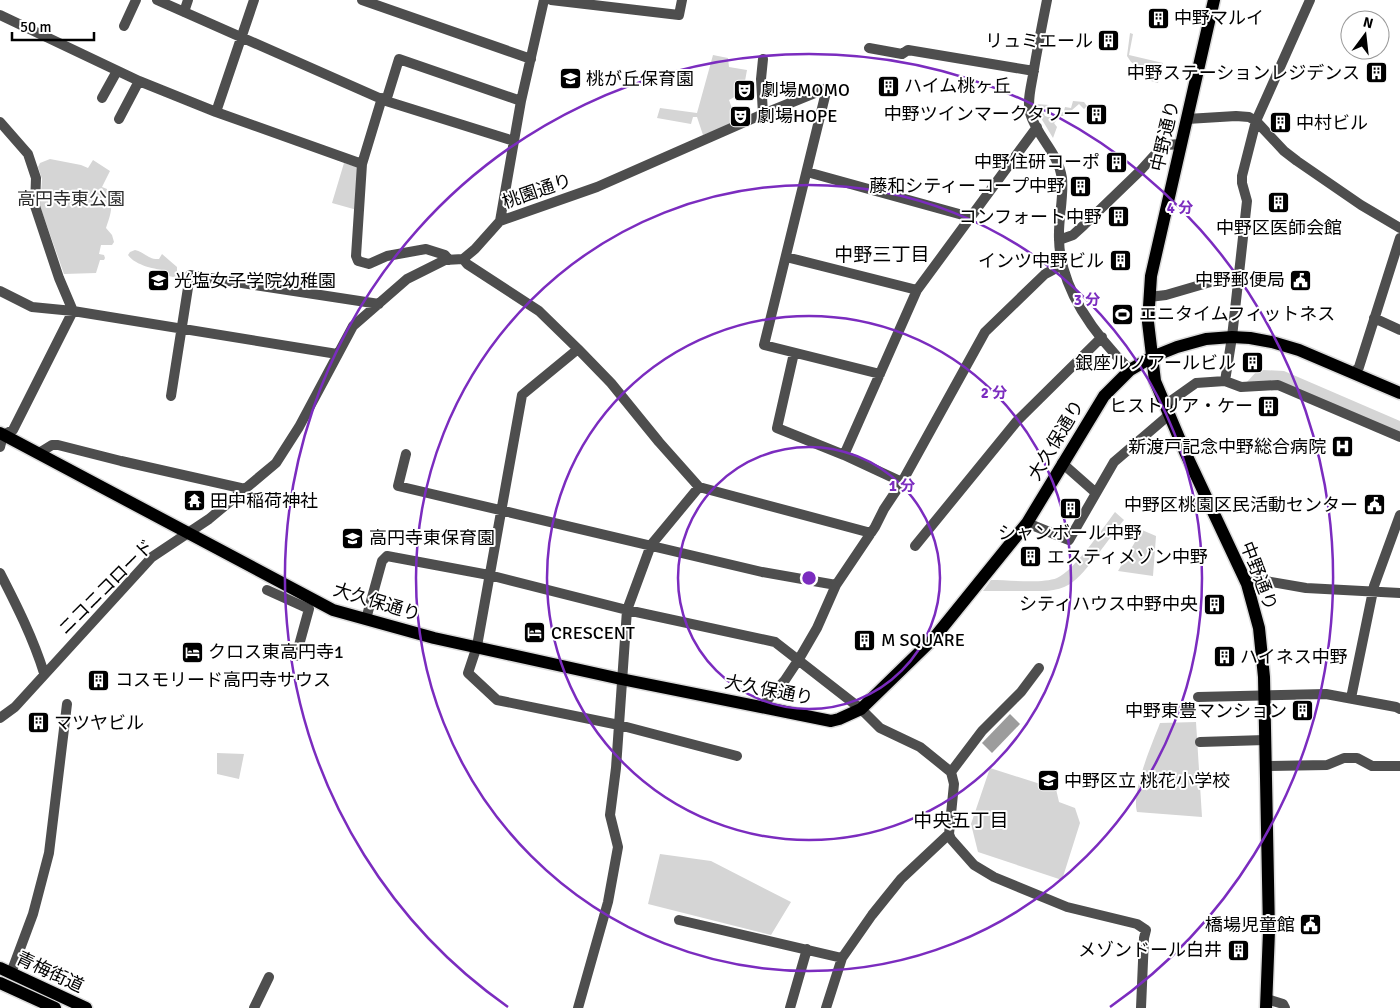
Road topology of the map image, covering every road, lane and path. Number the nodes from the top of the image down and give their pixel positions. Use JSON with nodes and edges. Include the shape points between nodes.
{"nodes":[{"id":1,"x":136,"y":0,"type":"edge"},
{"id":2,"x":157,"y":0,"type":"edge"},
{"id":3,"x":188,"y":0,"type":"edge"},
{"id":4,"x":254,"y":0,"type":"edge"},
{"id":5,"x":362,"y":0,"type":"edge"},
{"id":6,"x":544,"y":0,"type":"edge"},
{"id":7,"x":551,"y":0,"type":"edge"},
{"id":8,"x":682,"y":0,"type":"edge"},
{"id":9,"x":1047,"y":0,"type":"edge"},
{"id":10,"x":1214,"y":0,"type":"edge"},
{"id":11,"x":1310,"y":0,"type":"edge"},
{"id":12,"x":184,"y":12,"type":"junction"},
{"id":13,"x":0,"y":14,"type":"edge"},
{"id":14,"x":124,"y":26,"type":"dead end"},
{"id":15,"x":242,"y":37,"type":"junction"},
{"id":16,"x":870,"y":48,"type":"dead end"},
{"id":17,"x":531,"y":59,"type":"junction"},
{"id":18,"x":763,"y":60,"type":"dead end"},
{"id":19,"x":117,"y":71,"type":"junction"},
{"id":20,"x":1034,"y":71,"type":"junction"},
{"id":21,"x":139,"y":81,"type":"junction"},
{"id":22,"x":102,"y":98,"type":"dead end"},
{"id":23,"x":384,"y":100,"type":"junction"},
{"id":24,"x":522,"y":102,"type":"junction"},
{"id":25,"x":216,"y":112,"type":"junction"},
{"id":26,"x":763,"y":114,"type":"junction"},
{"id":27,"x":119,"y":119,"type":"dead end"},
{"id":28,"x":1186,"y":119,"type":"junction"},
{"id":29,"x":1256,"y":121,"type":"junction"},
{"id":30,"x":0,"y":122,"type":"edge"},
{"id":31,"x":1037,"y":127,"type":"junction"},
{"id":32,"x":514,"y":141,"type":"junction"},
{"id":33,"x":1181,"y":144,"type":"junction"},
{"id":34,"x":362,"y":164,"type":"junction"},
{"id":35,"x":806,"y":172,"type":"junction"},
{"id":36,"x":970,"y":217,"type":"junction"},
{"id":37,"x":500,"y":221,"type":"junction"},
{"id":38,"x":1400,"y":228,"type":"edge"},
{"id":39,"x":1400,"y":238,"type":"edge"},
{"id":40,"x":1058,"y":240,"type":"junction"},
{"id":41,"x":786,"y":256,"type":"junction"},
{"id":42,"x":463,"y":259,"type":"junction"},
{"id":43,"x":449,"y":260,"type":"junction"},
{"id":44,"x":1062,"y":265,"type":"junction"},
{"id":45,"x":1238,"y":274,"type":"junction"},
{"id":46,"x":917,"y":290,"type":"junction"},
{"id":47,"x":0,"y":291,"type":"edge"},
{"id":48,"x":1148,"y":297,"type":"junction"},
{"id":49,"x":379,"y":304,"type":"junction"},
{"id":50,"x":73,"y":311,"type":"junction"},
{"id":51,"x":1374,"y":318,"type":"junction"},
{"id":52,"x":180,"y":328,"type":"junction"},
{"id":53,"x":1400,"y":330,"type":"edge"},
{"id":54,"x":1102,"y":337,"type":"junction"},
{"id":55,"x":1232,"y":337,"type":"junction"},
{"id":56,"x":578,"y":349,"type":"junction"},
{"id":57,"x":794,"y":353,"type":"junction"},
{"id":58,"x":337,"y":354,"type":"junction"},
{"id":59,"x":1152,"y":357,"type":"junction"},
{"id":60,"x":1130,"y":370,"type":"junction"},
{"id":61,"x":1354,"y":373,"type":"junction"},
{"id":62,"x":880,"y":374,"type":"junction"},
{"id":63,"x":1225,"y":381,"type":"junction"},
{"id":64,"x":1400,"y":393,"type":"edge"},
{"id":65,"x":170,"y":396,"type":"dead end"},
{"id":66,"x":1167,"y":410,"type":"junction"},
{"id":67,"x":1400,"y":437,"type":"edge"},
{"id":68,"x":1,"y":439,"type":"edge"},
{"id":69,"x":38,"y":453,"type":"junction"},
{"id":70,"x":406,"y":454,"type":"dead end"},
{"id":71,"x":844,"y":454,"type":"junction"},
{"id":72,"x":1062,"y":463,"type":"junction"},
{"id":73,"x":902,"y":482,"type":"junction"},
{"id":74,"x":699,"y":487,"type":"junction"},
{"id":75,"x":245,"y":489,"type":"junction"},
{"id":76,"x":1096,"y":493,"type":"junction"},
{"id":77,"x":501,"y":511,"type":"junction"},
{"id":78,"x":1400,"y":515,"type":"edge"},
{"id":79,"x":1027,"y":523,"type":"junction"},
{"id":80,"x":189,"y":533,"type":"junction"},
{"id":81,"x":871,"y":533,"type":"junction"},
{"id":82,"x":652,"y":545,"type":"junction"},
{"id":83,"x":915,"y":546,"type":"dead end"},
{"id":84,"x":0,"y":574,"type":"edge"},
{"id":85,"x":489,"y":575,"type":"junction"},
{"id":86,"x":1247,"y":584,"type":"junction"},
{"id":87,"x":836,"y":585,"type":"junction"},
{"id":88,"x":267,"y":590,"type":"dead end"},
{"id":89,"x":1374,"y":592,"type":"junction"},
{"id":90,"x":1400,"y":594,"type":"edge"},
{"id":91,"x":627,"y":610,"type":"junction"},
{"id":92,"x":366,"y":619,"type":"junction"},
{"id":93,"x":477,"y":646,"type":"junction"},
{"id":94,"x":296,"y":656,"type":"dead end"},
{"id":95,"x":799,"y":660,"type":"junction"},
{"id":96,"x":1039,"y":668,"type":"dead end"},
{"id":97,"x":44,"y":673,"type":"junction"},
{"id":98,"x":621,"y":679,"type":"junction"},
{"id":99,"x":1264,"y":694,"type":"junction"},
{"id":100,"x":1198,"y":697,"type":"dead end"},
{"id":101,"x":1351,"y":698,"type":"junction"},
{"id":102,"x":67,"y":704,"type":"dead end"},
{"id":103,"x":762,"y":706,"type":"junction"},
{"id":104,"x":861,"y":709,"type":"junction"},
{"id":105,"x":1400,"y":709,"type":"edge"},
{"id":106,"x":0,"y":718,"type":"edge"},
{"id":107,"x":619,"y":725,"type":"junction"},
{"id":108,"x":1265,"y":740,"type":"junction"},
{"id":109,"x":1200,"y":742,"type":"dead end"},
{"id":110,"x":737,"y":756,"type":"dead end"},
{"id":111,"x":1266,"y":766,"type":"junction"},
{"id":112,"x":1400,"y":766,"type":"edge"},
{"id":113,"x":951,"y":772,"type":"junction"},
{"id":114,"x":949,"y":834,"type":"junction"},
{"id":115,"x":680,"y":920,"type":"dead end"},
{"id":116,"x":807,"y":949,"type":"junction"},
{"id":117,"x":842,"y":958,"type":"junction"},
{"id":118,"x":6,"y":971,"type":"edge"},
{"id":119,"x":268,"y":977,"type":"dead end"},
{"id":120,"x":0,"y":983,"type":"edge"},
{"id":121,"x":1266,"y":1004,"type":"edge"},
{"id":122,"x":55,"y":1008,"type":"edge"},
{"id":123,"x":86,"y":1008,"type":"edge"},
{"id":124,"x":254,"y":1008,"type":"edge"},
{"id":125,"x":578,"y":1008,"type":"edge"},
{"id":126,"x":790,"y":1008,"type":"edge"},
{"id":127,"x":826,"y":1008,"type":"edge"},
{"id":128,"x":1141,"y":1008,"type":"edge"},
{"id":129,"x":1285,"y":1008,"type":"edge"}],
"edges":[{"from":1,"to":14,"type":"street"},
{"from":2,"to":12,"type":"street"},
{"from":3,"to":12,"type":"street"},
{"from":4,"to":15,"type":"street"},
{"from":5,"to":17,"type":"street"},
{"from":6,"to":17,"type":"street"},
{"from":7,"to":8,"type":"street","via":[[679,15]]},
{"from":9,"to":20,"type":"street"},
{"from":10,"to":28,"type":"main road","name":"中野通り"},
{"from":11,"to":29,"type":"street"},
{"from":12,"to":15,"type":"street"},
{"from":13,"to":19,"type":"street"},
{"from":15,"to":23,"type":"street"},
{"from":15,"to":25,"type":"street"},
{"from":16,"to":20,"type":"street","via":[[902,54],[908,50]]},
{"from":17,"to":24,"type":"street"},
{"from":18,"to":26,"type":"street"},
{"from":19,"to":21,"type":"street"},
{"from":19,"to":22,"type":"street"},
{"from":20,"to":31,"type":"street","via":[[1030,112]]},
{"from":21,"to":25,"type":"street"},
{"from":21,"to":27,"type":"street"},
{"from":23,"to":24,"type":"street","via":[[399,59]]},
{"from":23,"to":32,"type":"street"},
{"from":23,"to":34,"type":"street"},
{"from":24,"to":32,"type":"street"},
{"from":25,"to":34,"type":"street"},
{"from":26,"to":35,"type":"street","name":"桃園通り","via":[[826,88]]},
{"from":26,"to":37,"type":"street","name":"桃園通り","via":[[597,187]]},
{"from":28,"to":29,"type":"street","via":[[1236,116]]},
{"from":28,"to":33,"type":"main road","name":"中野通り"},
{"from":29,"to":38,"type":"street","via":[[1286,152]]},
{"from":29,"to":45,"type":"street","via":[[1242,176],[1247,201]]},
{"from":30,"to":50,"type":"street","via":[[28,154],[36,178],[36,210]]},
{"from":31,"to":36,"type":"street"},
{"from":31,"to":40,"type":"street","via":[[1060,168]]},
{"from":32,"to":37,"type":"street"},
{"from":33,"to":40,"type":"street","via":[[1163,146],[1073,236]]},
{"from":33,"to":48,"type":"main road","name":"中野通り"},
{"from":34,"to":43,"type":"street","via":[[358,261],[368,264],[387,256],[426,249],[445,255]]},
{"from":35,"to":36,"type":"street"},
{"from":35,"to":41,"type":"street"},
{"from":36,"to":46,"type":"street"},
{"from":37,"to":42,"type":"street","name":"桃園通り"},
{"from":39,"to":51,"type":"street"},
{"from":40,"to":44,"type":"street"},
{"from":41,"to":46,"type":"street"},
{"from":41,"to":57,"type":"street","via":[[764,346]]},
{"from":42,"to":43,"type":"street"},
{"from":42,"to":56,"type":"street","via":[[539,311]]},
{"from":43,"to":49,"type":"street","via":[[407,279]]},
{"from":44,"to":54,"type":"street","via":[[1082,312]]},
{"from":44,"to":73,"type":"street","via":[[1045,274],[985,332]]},
{"from":45,"to":48,"type":"street"},
{"from":45,"to":55,"type":"street"},
{"from":46,"to":62,"type":"street"},
{"from":47,"to":50,"type":"street","via":[[32,307]]},
{"from":48,"to":59,"type":"main road","name":"中野通り"},
{"from":49,"to":52,"type":"street","via":[[190,275]]},
{"from":49,"to":58,"type":"street","via":[[353,326]]},
{"from":50,"to":52,"type":"street"},
{"from":50,"to":68,"type":"street","via":[[13,430]]},
{"from":51,"to":53,"type":"street"},
{"from":51,"to":61,"type":"street","via":[[1359,367]]},
{"from":52,"to":58,"type":"street"},
{"from":52,"to":65,"type":"street"},
{"from":54,"to":60,"type":"street"},
{"from":54,"to":83,"type":"street","via":[[1017,421]]},
{"from":55,"to":59,"type":"main road","name":"大久保通り","via":[[1192,342]]},
{"from":55,"to":61,"type":"main road","name":"大久保通り","via":[[1284,346]]},
{"from":55,"to":63,"type":"street"},
{"from":56,"to":74,"type":"street","via":[[612,383]]},
{"from":56,"to":77,"type":"street","via":[[522,395]]},
{"from":57,"to":62,"type":"street"},
{"from":57,"to":71,"type":"street","via":[[777,428]]},
{"from":58,"to":75,"type":"street","via":[[276,463]]},
{"from":59,"to":60,"type":"main road","name":"大久保通り"},
{"from":59,"to":66,"type":"main road","name":"中野通り","via":[[1155,381]]},
{"from":60,"to":72,"type":"main road","name":"大久保通り","via":[[1099,402]]},
{"from":61,"to":64,"type":"main road","name":"大久保通り"},
{"from":62,"to":71,"type":"street"},
{"from":63,"to":66,"type":"street","via":[[1196,383]]},
{"from":63,"to":67,"type":"street","via":[[1241,387],[1282,386]]},
{"from":66,"to":76,"type":"street","via":[[1114,462]]},
{"from":66,"to":86,"type":"main road","name":"中野通り"},
{"from":68,"to":69,"type":"main road","name":"大久保通り"},
{"from":69,"to":75,"type":"street","via":[[58,445]]},
{"from":69,"to":80,"type":"main road","name":"大久保通り"},
{"from":70,"to":77,"type":"street","via":[[398,486]]},
{"from":71,"to":73,"type":"street"},
{"from":72,"to":76,"type":"street"},
{"from":72,"to":79,"type":"main road","name":"大久保通り"},
{"from":73,"to":81,"type":"street"},
{"from":74,"to":81,"type":"street"},
{"from":74,"to":82,"type":"street"},
{"from":75,"to":80,"type":"street","name":"ニコニコロード"},
{"from":76,"to":79,"type":"street","via":[[1069,540]]},
{"from":77,"to":82,"type":"street"},
{"from":77,"to":85,"type":"street"},
{"from":78,"to":89,"type":"street"},
{"from":79,"to":104,"type":"main road","name":"大久保通り","via":[[934,638]]},
{"from":80,"to":92,"type":"main road","name":"大久保通り","via":[[333,610]]},
{"from":80,"to":97,"type":"street","name":"ニコニコロード","via":[[152,557]]},
{"from":81,"to":87,"type":"street"},
{"from":82,"to":87,"type":"street","via":[[762,572]]},
{"from":82,"to":91,"type":"street"},
{"from":84,"to":97,"type":"street","via":[[24,619]]},
{"from":85,"to":91,"type":"street"},
{"from":85,"to":92,"type":"street","via":[[387,556],[382,561]]},
{"from":85,"to":93,"type":"street"},
{"from":86,"to":89,"type":"street","via":[[1260,580],[1306,588]]},
{"from":86,"to":99,"type":"main road","name":"中野通り","via":[[1261,637]]},
{"from":87,"to":95,"type":"street"},
{"from":88,"to":94,"type":"street","via":[[309,609]]},
{"from":89,"to":90,"type":"street"},
{"from":89,"to":101,"type":"street"},
{"from":91,"to":95,"type":"street","via":[[775,642]]},
{"from":91,"to":98,"type":"street"},
{"from":92,"to":93,"type":"main road","name":"大久保通り"},
{"from":93,"to":98,"type":"main road","name":"大久保通り"},
{"from":93,"to":107,"type":"street","via":[[468,673],[497,700]]},
{"from":95,"to":103,"type":"street"},
{"from":95,"to":104,"type":"street"},
{"from":96,"to":113,"type":"street"},
{"from":97,"to":106,"type":"street","name":"ニコニコロード"},
{"from":98,"to":103,"type":"main road","name":"大久保通り"},
{"from":98,"to":107,"type":"street"},
{"from":99,"to":100,"type":"street"},
{"from":99,"to":101,"type":"street","via":[[1326,694]]},
{"from":99,"to":108,"type":"main road","name":"中野通り"},
{"from":101,"to":105,"type":"street"},
{"from":102,"to":118,"type":"street","via":[[49,853],[33,914]]},
{"from":103,"to":104,"type":"main road","name":"大久保通り","via":[[831,720]]},
{"from":104,"to":113,"type":"street","via":[[880,728],[920,748]]},
{"from":107,"to":110,"type":"street"},
{"from":107,"to":125,"type":"street","via":[[610,815],[618,847],[608,902]]},
{"from":108,"to":109,"type":"street"},
{"from":108,"to":111,"type":"main road","name":"中野通り"},
{"from":111,"to":112,"type":"street","via":[[1328,765],[1344,758],[1357,758],[1372,766]]},
{"from":111,"to":121,"type":"main road","name":"中野通り","via":[[1269,931]]},
{"from":113,"to":114,"type":"street","via":[[954,784]]},
{"from":114,"to":117,"type":"street","via":[[901,879]]},
{"from":114,"to":128,"type":"street","via":[[974,865],[994,877],[1067,907],[1137,924],[1146,930]]},
{"from":115,"to":116,"type":"street"},
{"from":116,"to":117,"type":"street"},
{"from":116,"to":126,"type":"street"},
{"from":117,"to":127,"type":"street"},
{"from":118,"to":123,"type":"main road","name":"青梅街道"},
{"from":119,"to":124,"type":"street"},
{"from":120,"to":122,"type":"main road","name":"青梅街道"},
{"from":121,"to":129,"type":"street","via":[[1283,1004]]}]}
